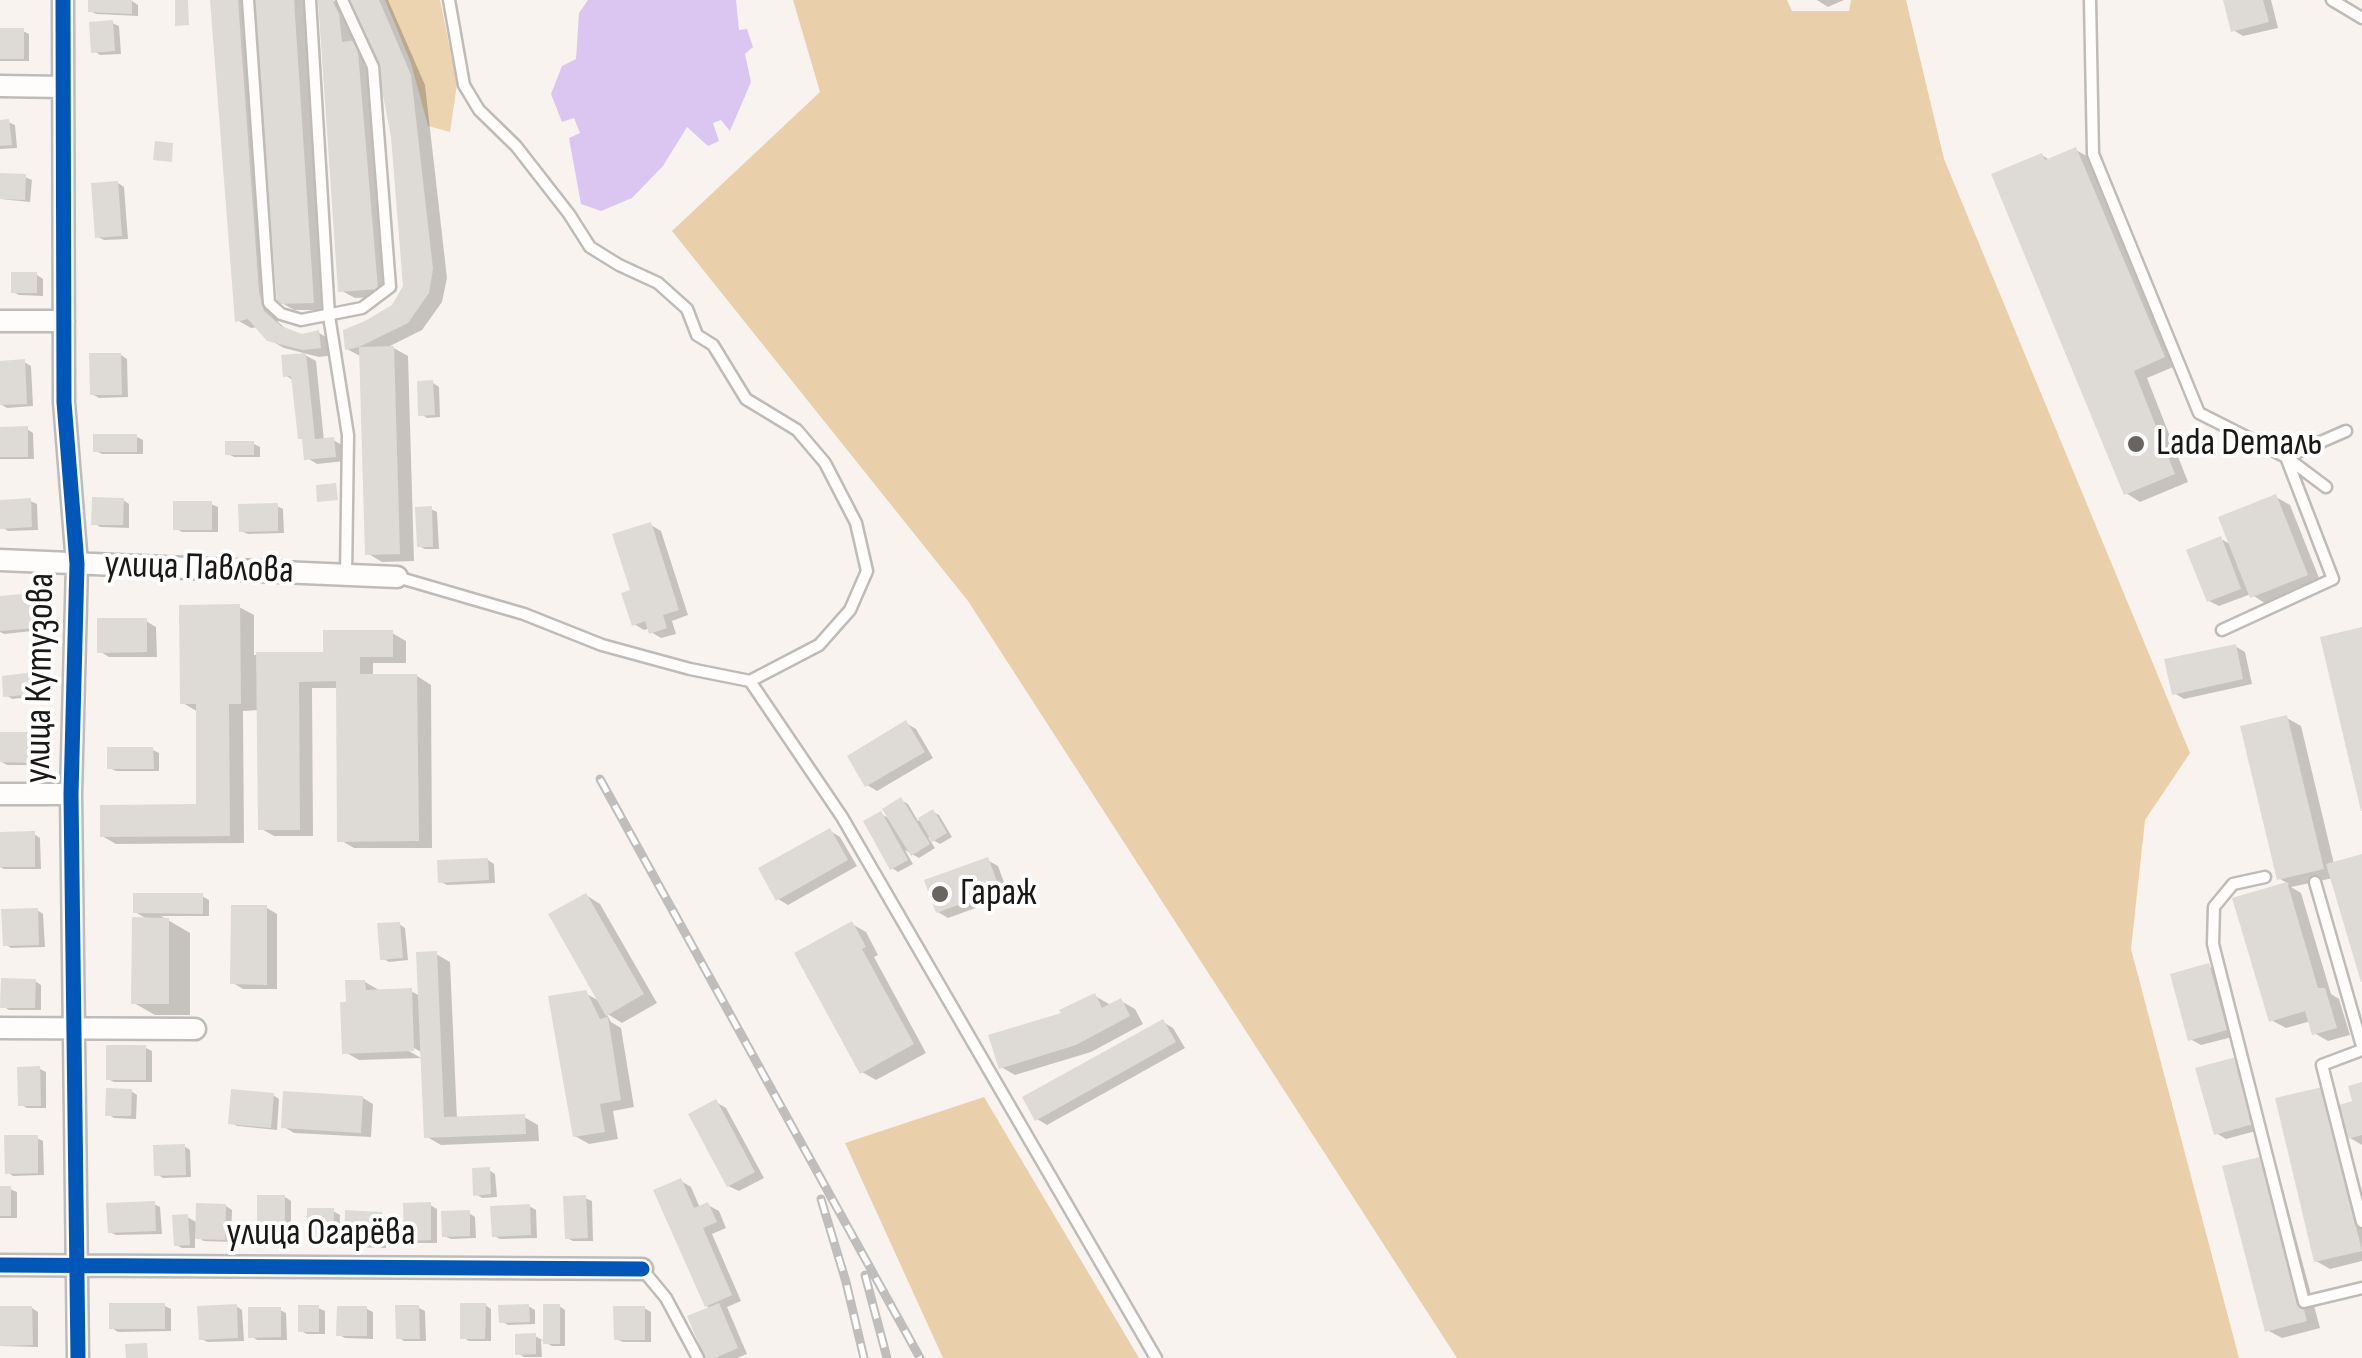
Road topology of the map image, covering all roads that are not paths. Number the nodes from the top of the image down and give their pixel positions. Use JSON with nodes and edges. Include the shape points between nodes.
{"nodes":[{"id":1,"x":63,"y":0,"type":"edge"},
{"id":2,"x":248,"y":0,"type":"edge"},
{"id":3,"x":310,"y":0,"type":"edge"},
{"id":4,"x":342,"y":0,"type":"edge"},
{"id":5,"x":450,"y":0,"type":"edge"},
{"id":6,"x":2090,"y":0,"type":"edge"},
{"id":7,"x":2332,"y":0,"type":"edge"},
{"id":8,"x":2362,"y":18,"type":"edge"},
{"id":9,"x":0,"y":86,"type":"edge"},
{"id":10,"x":63,"y":86,"type":"junction"},
{"id":11,"x":329,"y":316,"type":"junction"},
{"id":12,"x":0,"y":320,"type":"edge"},
{"id":13,"x":64,"y":321,"type":"junction"},
{"id":14,"x":2346,"y":431,"type":"dead end"},
{"id":15,"x":2286,"y":457,"type":"junction"},
{"id":16,"x":2326,"y":487,"type":"dead end"},
{"id":17,"x":0,"y":560,"type":"edge"},
{"id":18,"x":77,"y":564,"type":"junction"},
{"id":19,"x":346,"y":574,"type":"junction"},
{"id":20,"x":398,"y":577,"type":"joint"},
{"id":21,"x":2222,"y":630,"type":"dead end"},
{"id":22,"x":750,"y":681,"type":"junction"},
{"id":23,"x":0,"y":794,"type":"edge"},
{"id":24,"x":71,"y":794,"type":"junction"},
{"id":25,"x":2265,"y":876,"type":"dead end"},
{"id":26,"x":2314,"y":882,"type":"dead end"},
{"id":27,"x":0,"y":1028,"type":"edge"},
{"id":28,"x":74,"y":1028,"type":"junction"},
{"id":29,"x":195,"y":1029,"type":"dead end"},
{"id":30,"x":2362,"y":1048,"type":"edge"},
{"id":31,"x":2362,"y":1222,"type":"edge"},
{"id":32,"x":0,"y":1265,"type":"edge"},
{"id":33,"x":77,"y":1265,"type":"junction"},
{"id":34,"x":642,"y":1269,"type":"joint"},
{"id":35,"x":2362,"y":1288,"type":"edge"},
{"id":36,"x":78,"y":1358,"type":"edge"},
{"id":37,"x":698,"y":1358,"type":"edge"},
{"id":38,"x":1156,"y":1358,"type":"edge"}],
"edges":[{"from":1,"to":10,"type":"street","name":"улица Кутузова"},
{"from":2,"to":11,"type":"lane","via":[[269,304],[301,320]]},
{"from":3,"to":11,"type":"lane"},
{"from":4,"to":11,"type":"lane","via":[[372,66],[390,287],[362,308]]},
{"from":5,"to":22,"type":"lane","via":[[464,85],[479,110],[516,146],[590,247],[658,283],[686,309],[746,399],[797,430],[826,463],[856,523],[868,571],[850,610],[818,645]]},
{"from":6,"to":15,"type":"lane","via":[[2092,154],[2199,414]]},
{"from":7,"to":8,"type":"lane"},
{"from":9,"to":10,"type":"street"},
{"from":10,"to":13,"type":"street","name":"улица Кутузова"},
{"from":11,"to":19,"type":"lane","via":[[348,435]]},
{"from":12,"to":13,"type":"street"},
{"from":13,"to":18,"type":"street","name":"улица Кутузова"},
{"from":14,"to":15,"type":"lane"},
{"from":15,"to":16,"type":"lane"},
{"from":15,"to":21,"type":"lane","via":[[2334,580]]},
{"from":17,"to":18,"type":"street","name":"улица Павлова"},
{"from":18,"to":19,"type":"street","name":"улица Павлова"},
{"from":18,"to":24,"type":"street","name":"улица Кутузова"},
{"from":19,"to":20,"type":"street","name":"улица Павлова"},
{"from":20,"to":22,"type":"lane","via":[[602,645]]},
{"from":22,"to":38,"type":"lane","via":[[842,817]]},
{"from":23,"to":24,"type":"street"},
{"from":24,"to":28,"type":"street","name":"улица Кутузова"},
{"from":25,"to":35,"type":"lane","via":[[2233,884],[2214,907],[2214,944],[2304,1302]]},
{"from":26,"to":30,"type":"lane"},
{"from":27,"to":28,"type":"street"},
{"from":28,"to":29,"type":"street"},
{"from":28,"to":33,"type":"street","name":"улица Кутузова"},
{"from":30,"to":31,"type":"lane","via":[[2322,1065]]},
{"from":32,"to":33,"type":"street","name":"улица Огарёва"},
{"from":33,"to":34,"type":"street","name":"улица Огарёва"},
{"from":33,"to":36,"type":"street","name":"улица Кутузова"},
{"from":34,"to":37,"type":"lane"}]}
